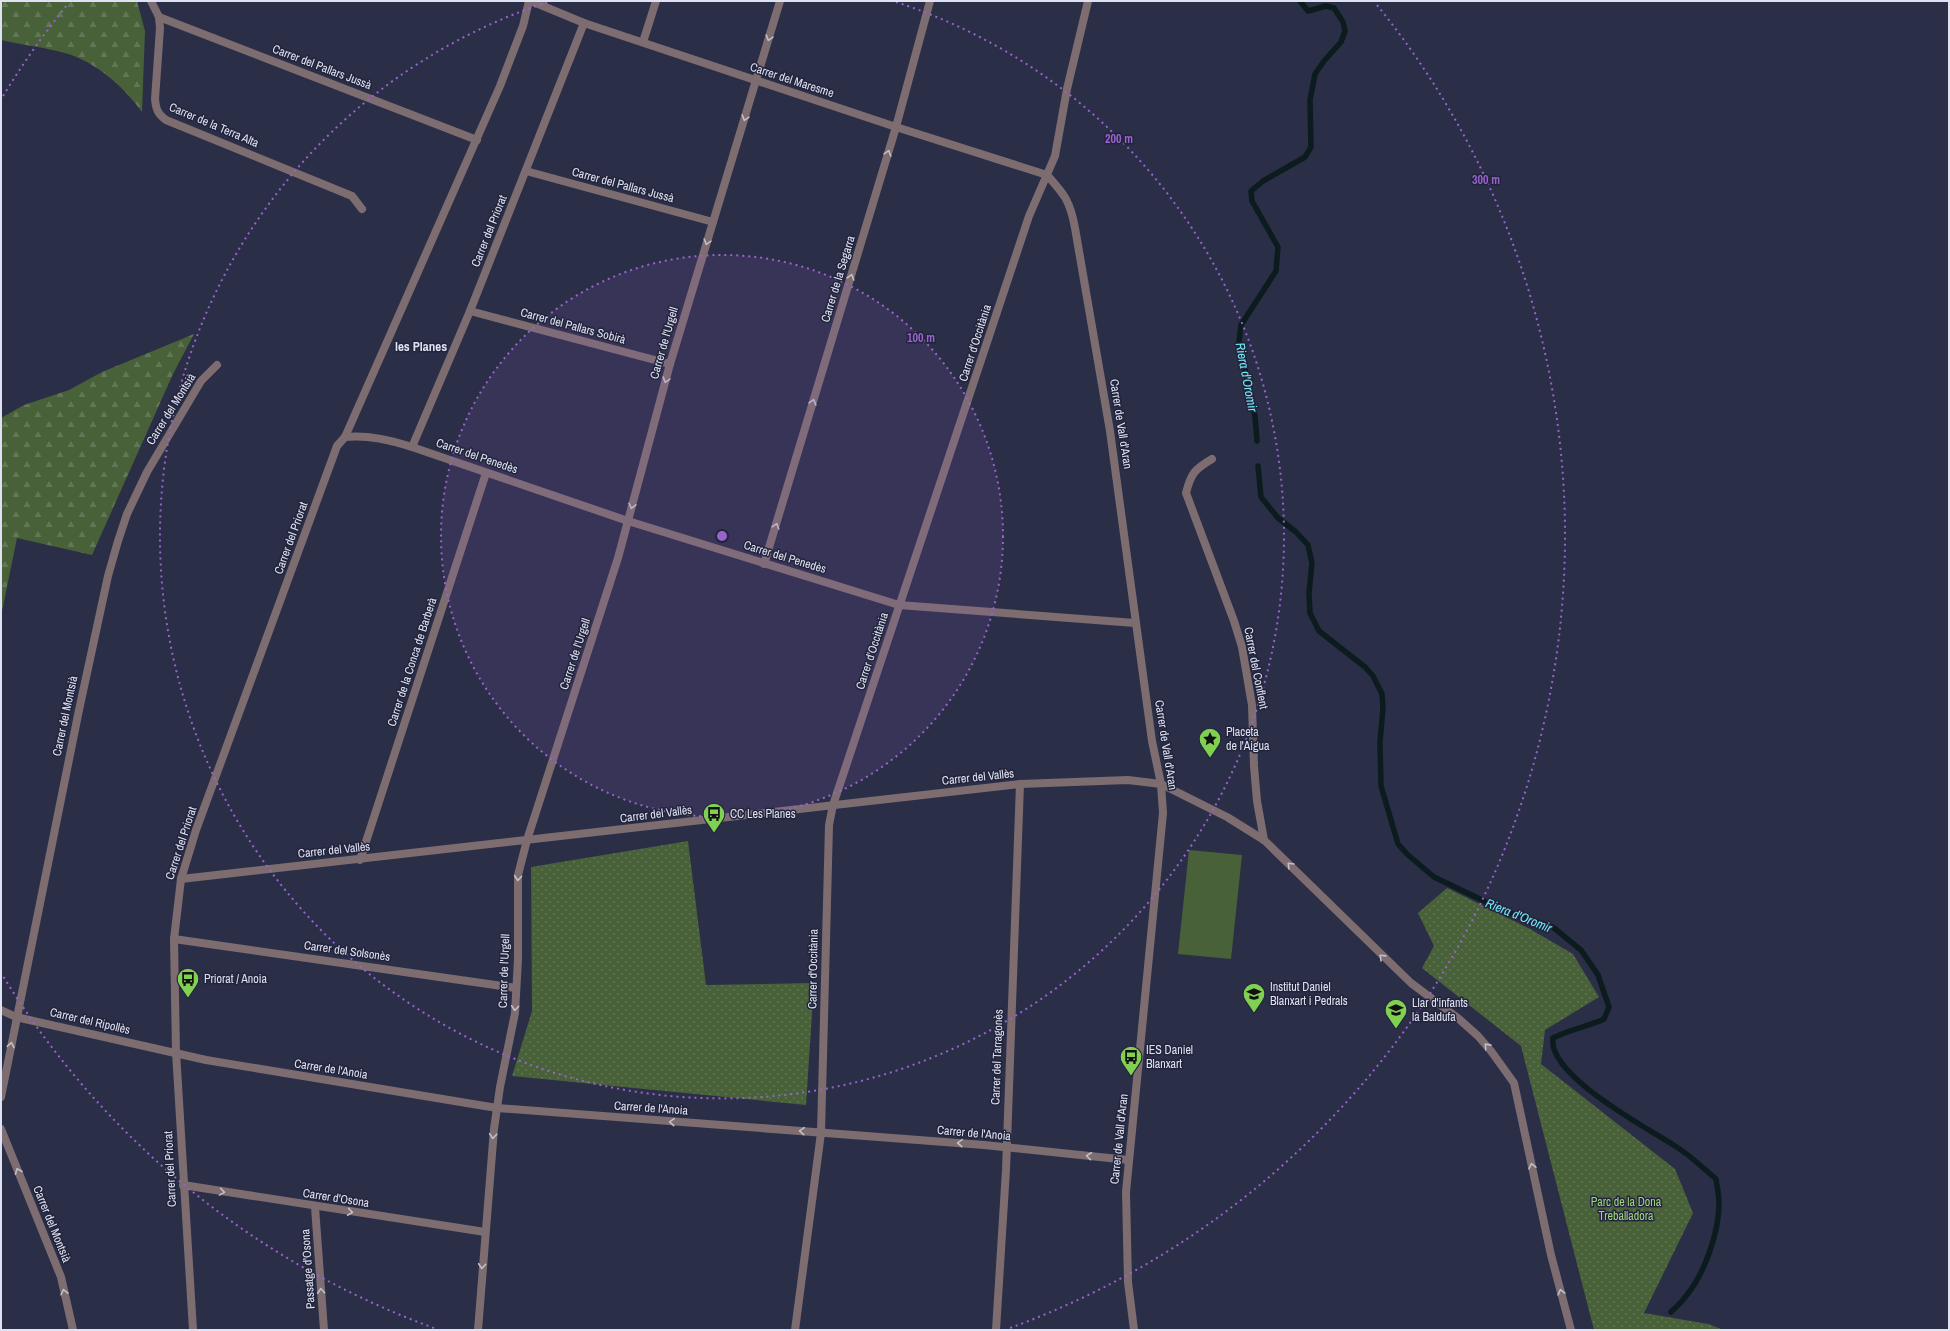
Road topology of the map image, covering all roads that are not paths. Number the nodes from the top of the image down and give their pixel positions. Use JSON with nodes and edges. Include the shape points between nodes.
{"nodes":[{"id":1,"x":151,"y":1,"type":"edge"},
{"id":2,"x":530,"y":1,"type":"edge"},
{"id":3,"x":656,"y":1,"type":"edge"},
{"id":4,"x":780,"y":1,"type":"edge"},
{"id":5,"x":930,"y":1,"type":"edge"},
{"id":6,"x":1088,"y":1,"type":"edge"},
{"id":7,"x":159,"y":17,"type":"junction"},
{"id":8,"x":584,"y":23,"type":"junction"},
{"id":9,"x":643,"y":42,"type":"junction"},
{"id":10,"x":756,"y":81,"type":"junction"},
{"id":11,"x":896,"y":127,"type":"junction"},
{"id":12,"x":477,"y":140,"type":"junction"},
{"id":13,"x":526,"y":171,"type":"junction"},
{"id":14,"x":1047,"y":175,"type":"junction"},
{"id":15,"x":362,"y":209,"type":"dead end"},
{"id":16,"x":713,"y":222,"type":"junction"},
{"id":17,"x":470,"y":311,"type":"junction"},
{"id":18,"x":670,"y":364,"type":"junction"},
{"id":19,"x":217,"y":365,"type":"dead end"},
{"id":20,"x":345,"y":438,"type":"junction"},
{"id":21,"x":412,"y":446,"type":"junction"},
{"id":22,"x":1212,"y":459,"type":"dead end"},
{"id":23,"x":486,"y":473,"type":"junction"},
{"id":24,"x":628,"y":521,"type":"junction"},
{"id":25,"x":764,"y":564,"type":"junction"},
{"id":26,"x":899,"y":605,"type":"junction"},
{"id":27,"x":1136,"y":623,"type":"junction"},
{"id":28,"x":1020,"y":784,"type":"junction"},
{"id":29,"x":1161,"y":784,"type":"junction"},
{"id":30,"x":833,"y":805,"type":"junction"},
{"id":31,"x":527,"y":840,"type":"junction"},
{"id":32,"x":1264,"y":840,"type":"junction"},
{"id":33,"x":360,"y":860,"type":"junction"},
{"id":34,"x":181,"y":879,"type":"junction"},
{"id":35,"x":174,"y":939,"type":"junction"},
{"id":36,"x":516,"y":988,"type":"junction"},
{"id":37,"x":1,"y":1010,"type":"edge"},
{"id":38,"x":16,"y":1016,"type":"junction"},
{"id":39,"x":176,"y":1052,"type":"junction"},
{"id":40,"x":1,"y":1097,"type":"edge"},
{"id":41,"x":497,"y":1108,"type":"junction"},
{"id":42,"x":1,"y":1129,"type":"edge"},
{"id":43,"x":821,"y":1133,"type":"junction"},
{"id":44,"x":1006,"y":1148,"type":"junction"},
{"id":45,"x":1128,"y":1160,"type":"junction"},
{"id":46,"x":183,"y":1185,"type":"junction"},
{"id":47,"x":315,"y":1207,"type":"junction"},
{"id":48,"x":485,"y":1232,"type":"junction"},
{"id":49,"x":73,"y":1330,"type":"edge"},
{"id":50,"x":193,"y":1330,"type":"edge"},
{"id":51,"x":324,"y":1330,"type":"edge"},
{"id":52,"x":478,"y":1330,"type":"edge"},
{"id":53,"x":795,"y":1330,"type":"edge"},
{"id":54,"x":996,"y":1330,"type":"edge"},
{"id":55,"x":1134,"y":1330,"type":"edge"},
{"id":56,"x":1571,"y":1330,"type":"edge"}],
"edges":[{"from":1,"to":7,"type":"street","name":"Carrer de la Terra Alta"},
{"from":2,"to":8,"type":"street","name":"Carrer del Maresme"},
{"from":2,"to":12,"type":"street","via":[[523,26]]},
{"from":3,"to":9,"type":"street"},
{"from":4,"to":10,"type":"street","name":"Carrer de l'Urgell","one_way":true},
{"from":5,"to":11,"type":"street","name":"Carrer de la Segarra"},
{"from":6,"to":14,"type":"street","name":"Carrer d'Occitània","via":[[1067,89],[1055,156]]},
{"from":7,"to":12,"type":"street","name":"Carrer del Pallars Jussà"},
{"from":7,"to":15,"type":"street","name":"Carrer de la Terra Alta","via":[[155,99],[159,115],[352,196]]},
{"from":8,"to":9,"type":"street","name":"Carrer del Maresme"},
{"from":8,"to":13,"type":"street","name":"Carrer del Priorat"},
{"from":9,"to":10,"type":"street","name":"Carrer del Maresme"},
{"from":10,"to":11,"type":"street","name":"Carrer del Maresme"},
{"from":10,"to":16,"type":"street","name":"Carrer de l'Urgell","one_way":true},
{"from":11,"to":14,"type":"street","name":"Carrer del Maresme"},
{"from":25,"to":11,"type":"street","name":"Carrer de la Segarra","one_way":true},
{"from":12,"to":20,"type":"street","name":"Carrer del Priorat"},
{"from":13,"to":16,"type":"street","name":"Carrer del Pallars Jussà"},
{"from":13,"to":17,"type":"street","name":"Carrer del Priorat"},
{"from":14,"to":26,"type":"street","name":"Carrer d'Occitània","via":[[1030,216]]},
{"from":14,"to":27,"type":"street","name":"Carrer de Vall d'Aran","via":[[1065,195],[1076,228],[1110,431]]},
{"from":16,"to":18,"type":"street","name":"Carrer de l'Urgell","one_way":true},
{"from":17,"to":18,"type":"street","name":"Carrer del Pallars Sobirà"},
{"from":17,"to":21,"type":"street","name":"Carrer del Priorat"},
{"from":18,"to":24,"type":"street","name":"Carrer de l'Urgell","one_way":true},
{"from":19,"to":38,"type":"street","name":"Carrer del Montsià","via":[[200,381],[147,472],[127,514],[118,541],[96,627]]},
{"from":20,"to":21,"type":"street","name":"Carrer del Penedès","via":[[380,438]]},
{"from":20,"to":34,"type":"street","name":"Carrer del Priorat","via":[[337,446],[196,830]]},
{"from":21,"to":23,"type":"street","name":"Carrer del Penedès"},
{"from":22,"to":32,"type":"street","name":"Carrer del Conflent","via":[[1196,468],[1189,480],[1186,493],[1242,647],[1252,705],[1257,801]]},
{"from":23,"to":24,"type":"street","name":"Carrer del Penedès"},
{"from":23,"to":33,"type":"street","name":"Carrer de la Conca de Barberà"},
{"from":24,"to":25,"type":"street","name":"Carrer del Penedès"},
{"from":24,"to":31,"type":"street","name":"Carrer de l'Urgell"},
{"from":25,"to":26,"type":"street","name":"Carrer del Penedès"},
{"from":26,"to":27,"type":"street","name":"Carrer del Penedès"},
{"from":26,"to":30,"type":"street","name":"Carrer d'Occitània"},
{"from":27,"to":29,"type":"street","name":"Carrer de Vall d'Aran","via":[[1152,741]]},
{"from":28,"to":29,"type":"street","name":"Carrer del Vallès","via":[[1128,780]]},
{"from":28,"to":30,"type":"street","name":"Carrer del Vallès"},
{"from":28,"to":44,"type":"street","name":"Carrer del Tarragonès"},
{"from":29,"to":32,"type":"street","name":"Carrer del Vallès","via":[[1227,817]]},
{"from":29,"to":45,"type":"street","name":"Carrer de Vall d'Aran","via":[[1163,813]]},
{"from":30,"to":31,"type":"street","name":"Carrer del Vallès"},
{"from":30,"to":43,"type":"street","name":"Carrer d'Occitània","via":[[828,825]]},
{"from":31,"to":33,"type":"street","name":"Carrer del Vallès"},
{"from":31,"to":36,"type":"street","name":"Carrer de l'Urgell","one_way":true,"via":[[518,875]]},
{"from":56,"to":32,"type":"street","one_way":true,"via":[[1551,1255],[1514,1083],[1478,1036],[1411,984]]},
{"from":33,"to":34,"type":"street","name":"Carrer del Vallès"},
{"from":34,"to":35,"type":"street","name":"Carrer del Priorat"},
{"from":35,"to":36,"type":"street","name":"Carrer del Solsonès"},
{"from":35,"to":39,"type":"street","name":"Carrer del Priorat"},
{"from":36,"to":41,"type":"street","name":"Carrer de l'Urgell","one_way":true,"via":[[515,1013]]},
{"from":37,"to":38,"type":"street","name":"Carrer del Ripollès"},
{"from":38,"to":39,"type":"street","name":"Carrer del Ripollès"},
{"from":40,"to":38,"type":"street","name":"Carrer del Montsià","one_way":true},
{"from":39,"to":41,"type":"street","name":"Carrer de l'Anoia","via":[[206,1060]]},
{"from":39,"to":46,"type":"street","name":"Carrer del Priorat"},
{"from":43,"to":41,"type":"street","name":"Carrer de l'Anoia","one_way":true},
{"from":41,"to":48,"type":"street","name":"Carrer de l'Urgell","one_way":true},
{"from":49,"to":42,"type":"street","name":"Carrer del Montsià","one_way":true,"via":[[60,1277]]},
{"from":44,"to":43,"type":"street","name":"Carrer de l'Anoia","one_way":true},
{"from":43,"to":53,"type":"street","name":"Carrer d'Occitània"},
{"from":45,"to":44,"type":"street","name":"Carrer de l'Anoia","one_way":true},
{"from":44,"to":54,"type":"street","name":"Carrer del Tarragonès"},
{"from":45,"to":55,"type":"street","name":"Carrer de Vall d'Aran","via":[[1128,1282]]},
{"from":46,"to":47,"type":"street","name":"Carrer d'Osona","one_way":true},
{"from":46,"to":50,"type":"street","name":"Carrer del Priorat"},
{"from":47,"to":48,"type":"street","name":"Carrer d'Osona","one_way":true},
{"from":51,"to":47,"type":"street","name":"Passatge d'Osona","one_way":true},
{"from":48,"to":52,"type":"street","name":"Carrer de l'Urgell","one_way":true}]}
